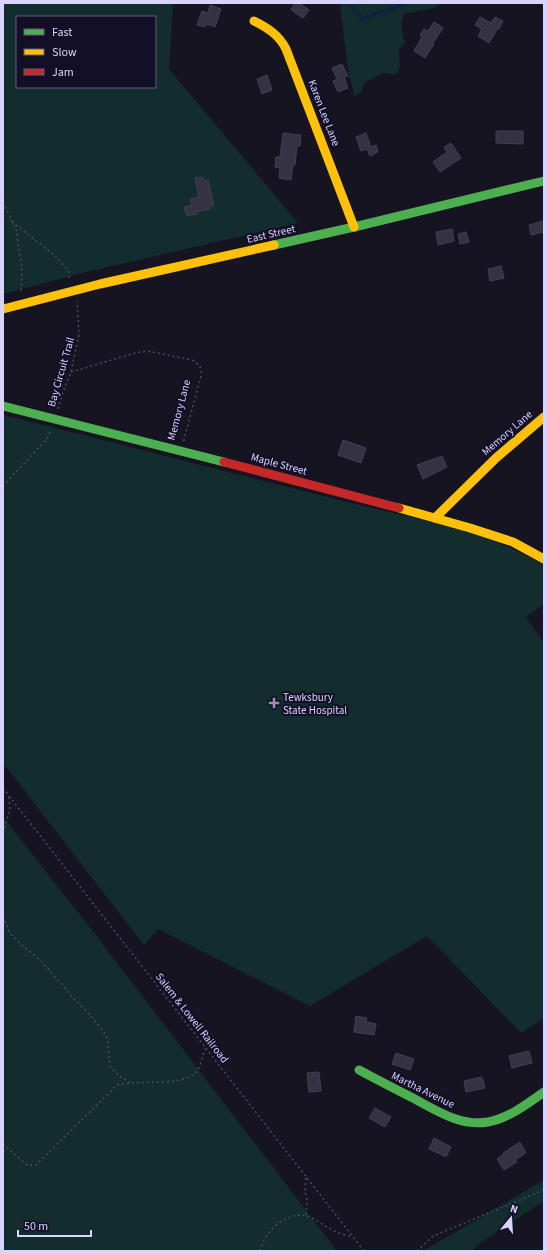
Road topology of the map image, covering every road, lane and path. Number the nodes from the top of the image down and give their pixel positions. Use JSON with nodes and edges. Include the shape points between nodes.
{"nodes":[{"id":1,"x":254,"y":21,"type":"dead end"},
{"id":2,"x":544,"y":181,"type":"edge"},
{"id":3,"x":3,"y":202,"type":"edge"},
{"id":4,"x":12,"y":222,"type":"junction"},
{"id":5,"x":354,"y":227,"type":"junction"},
{"id":6,"x":74,"y":291,"type":"junction"},
{"id":7,"x":20,"y":305,"type":"junction"},
{"id":8,"x":3,"y":309,"type":"edge"},
{"id":9,"x":71,"y":372,"type":"junction"},
{"id":10,"x":3,"y":406,"type":"edge"},
{"id":11,"x":544,"y":417,"type":"edge"},
{"id":12,"x":56,"y":420,"type":"junction"},
{"id":13,"x":180,"y":452,"type":"junction"},
{"id":14,"x":3,"y":486,"type":"edge"},
{"id":15,"x":435,"y":518,"type":"junction"},
{"id":16,"x":544,"y":558,"type":"edge"},
{"id":17,"x":3,"y":788,"type":"edge"},
{"id":18,"x":8,"y":795,"type":"junction"},
{"id":19,"x":3,"y":833,"type":"edge"},
{"id":20,"x":3,"y":916,"type":"edge"},
{"id":21,"x":205,"y":1048,"type":"junction"},
{"id":22,"x":359,"y":1070,"type":"dead end"},
{"id":23,"x":131,"y":1083,"type":"junction"},
{"id":24,"x":544,"y":1092,"type":"edge"},
{"id":25,"x":3,"y":1144,"type":"edge"},
{"id":26,"x":306,"y":1177,"type":"junction"},
{"id":27,"x":544,"y":1190,"type":"edge"},
{"id":28,"x":306,"y":1215,"type":"junction"},
{"id":29,"x":353,"y":1237,"type":"junction"},
{"id":30,"x":260,"y":1251,"type":"edge"},
{"id":31,"x":364,"y":1251,"type":"edge"},
{"id":32,"x":417,"y":1251,"type":"edge"}],
"edges":[{"from":1,"to":5,"type":"street","name":"Karen Lee Lane","via":[[275,33],[285,45]]},
{"from":2,"to":5,"type":"street","name":"East Street"},
{"from":3,"to":4,"type":"path","name":"Bay Circuit Trail"},
{"from":4,"to":6,"type":"path","name":"Bay Circuit Trail","via":[[67,268]]},
{"from":4,"to":7,"type":"path","name":"Bay Circuit Trail","via":[[16,229],[22,269]]},
{"from":5,"to":6,"type":"street","name":"East Street"},
{"from":6,"to":7,"type":"street","name":"East Street"},
{"from":6,"to":9,"type":"path","name":"Bay Circuit Trail","via":[[78,308],[79,334]]},
{"from":7,"to":8,"type":"street","name":"East Street"},
{"from":9,"to":12,"type":"path","name":"Bay Circuit Trail"},
{"from":9,"to":13,"type":"path","name":"Memory Lane","via":[[148,351],[198,363],[201,366],[201,376]]},
{"from":10,"to":12,"type":"street","name":"Maple Street"},
{"from":11,"to":15,"type":"street","name":"Memory Lane","via":[[496,458]]},
{"from":12,"to":13,"type":"street","name":"Maple Street"},
{"from":12,"to":14,"type":"path","name":"Bay Circuit Trail","via":[[47,439]]},
{"from":13,"to":15,"type":"street","name":"Maple Street"},
{"from":15,"to":16,"type":"street","name":"Maple Street","via":[[513,542]]},
{"from":17,"to":18,"type":"path"},
{"from":18,"to":19,"type":"path","via":[[10,809]]},
{"from":18,"to":21,"type":"path","name":"Salem & Lowell Railroad"},
{"from":20,"to":23,"type":"path","via":[[10,933],[42,962],[104,1032],[108,1041],[110,1067]]},
{"from":21,"to":23,"type":"path","via":[[194,1075],[185,1079]]},
{"from":21,"to":26,"type":"path","name":"Salem & Lowell Railroad"},
{"from":22,"to":24,"type":"street","name":"Martha Avenue","via":[[441,1113],[459,1120],[480,1123],[496,1120]]},
{"from":23,"to":25,"type":"path","via":[[117,1085],[36,1165],[27,1165]]},
{"from":26,"to":28,"type":"path"},
{"from":26,"to":29,"type":"path","name":"Salem & Lowell Railroad"},
{"from":27,"to":32,"type":"path","via":[[432,1236]]},
{"from":28,"to":29,"type":"path","via":[[326,1227]]},
{"from":28,"to":30,"type":"path","via":[[288,1216],[270,1231]]},
{"from":29,"to":31,"type":"path","name":"Salem & Lowell Railroad"}]}
